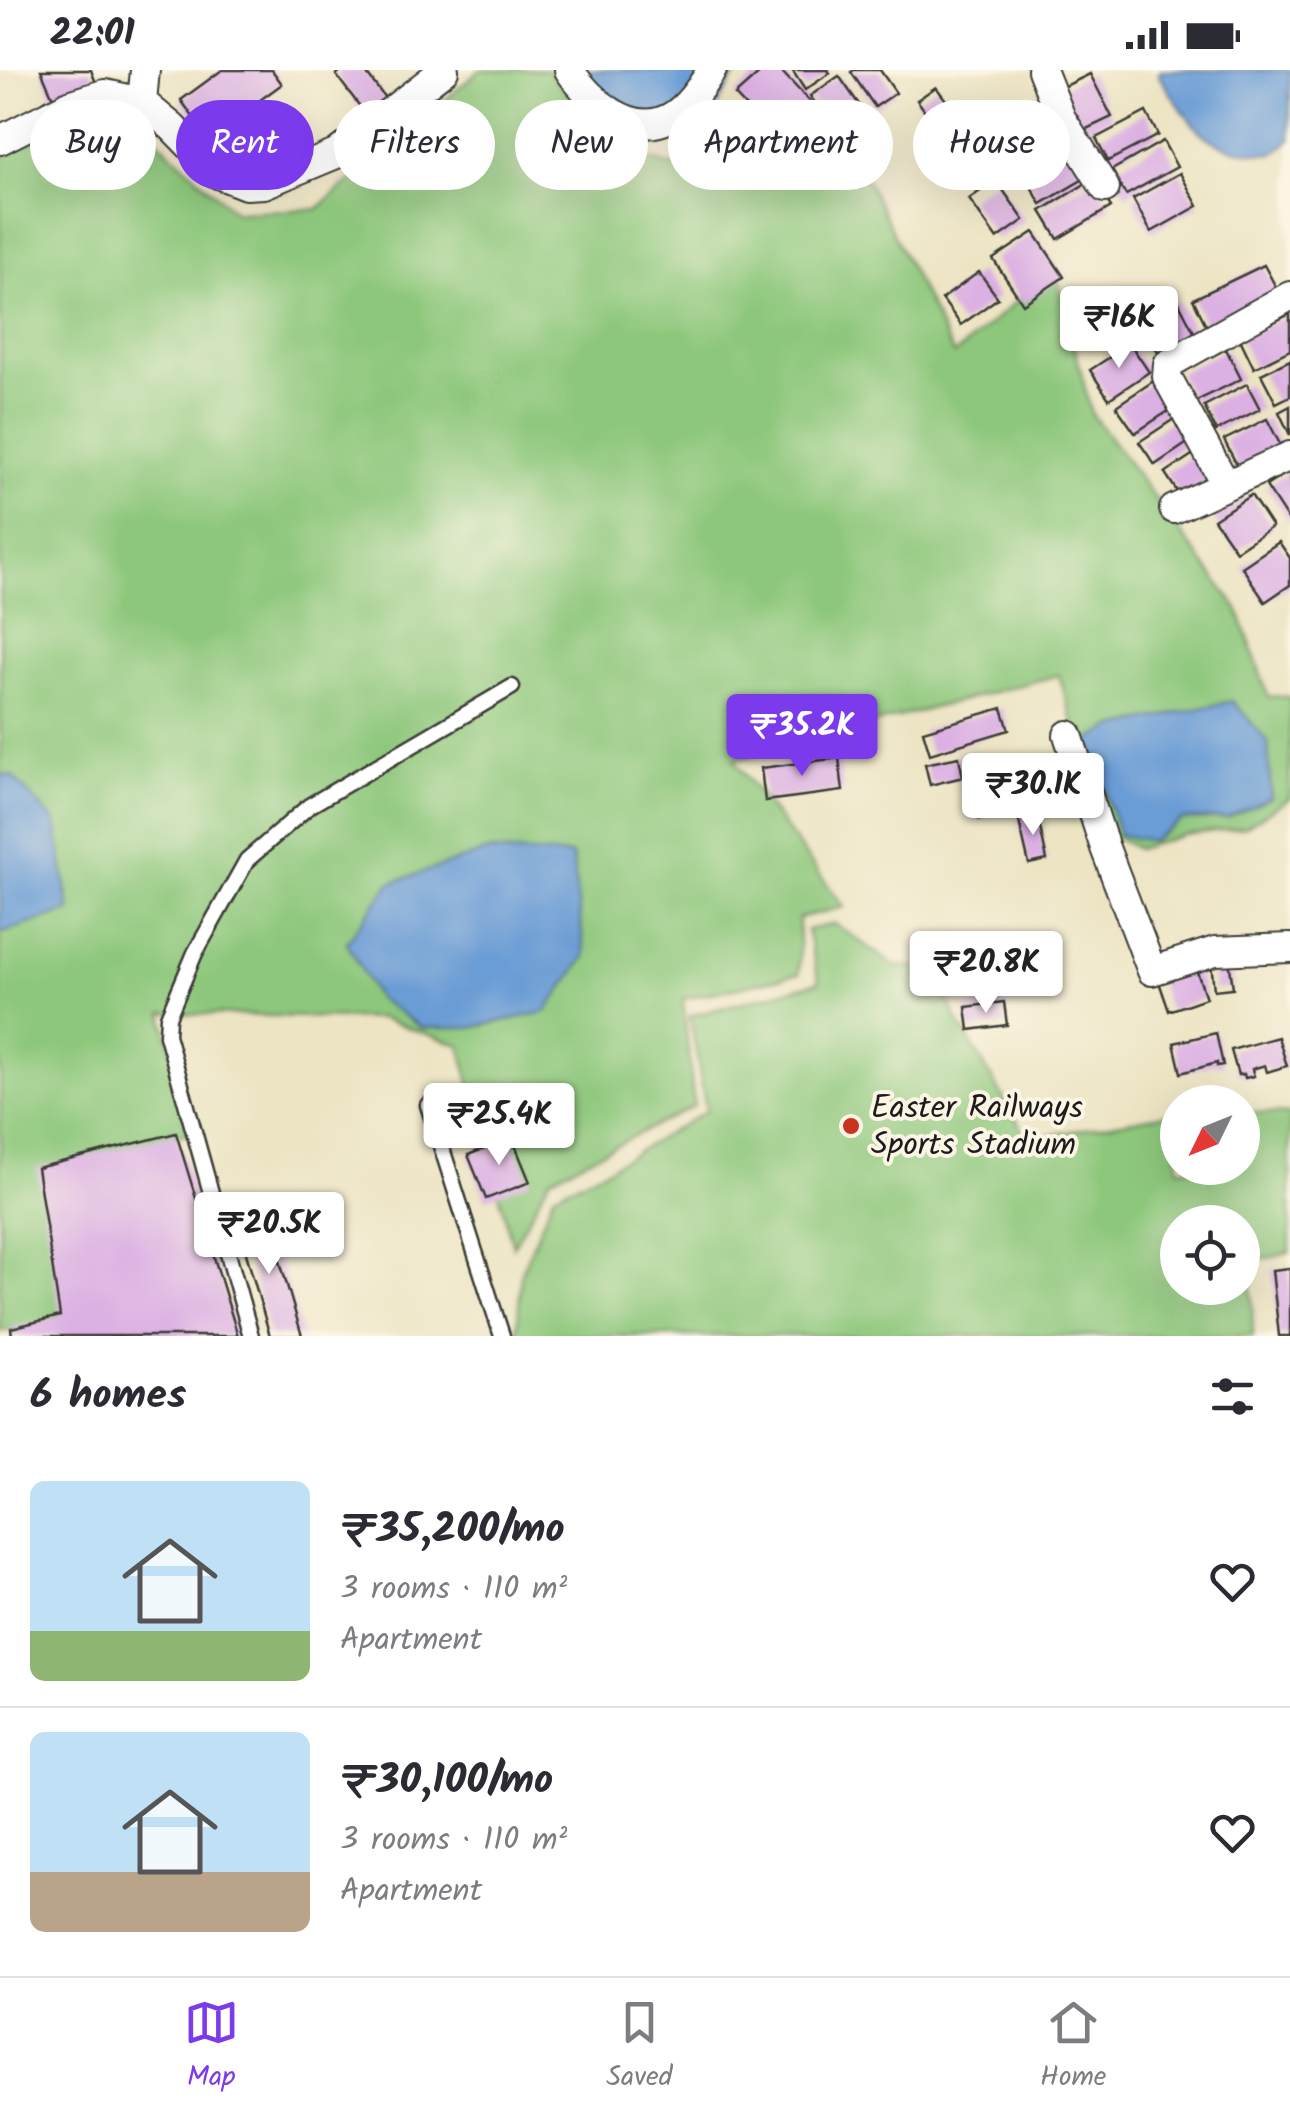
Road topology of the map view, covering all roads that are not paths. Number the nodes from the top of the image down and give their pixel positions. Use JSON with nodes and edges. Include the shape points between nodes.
{"nodes":[{"id":1,"x":145,"y":70,"type":"edge"},
{"id":2,"x":444,"y":70,"type":"edge"},
{"id":3,"x":569,"y":70,"type":"edge"},
{"id":4,"x":712,"y":70,"type":"edge"},
{"id":5,"x":1042,"y":70,"type":"edge"},
{"id":6,"x":85,"y":100,"type":"edge"},
{"id":7,"x":132,"y":100,"type":"edge"},
{"id":8,"x":142,"y":100,"type":"edge"},
{"id":9,"x":156,"y":114,"type":"edge"},
{"id":10,"x":30,"y":125,"type":"edge"},
{"id":11,"x":0,"y":140,"type":"edge"},
{"id":12,"x":1105,"y":188,"type":"dead end"},
{"id":13,"x":1290,"y":296,"type":"edge"},
{"id":14,"x":1290,"y":456,"type":"edge"},
{"id":15,"x":1226,"y":485,"type":"junction"},
{"id":16,"x":1174,"y":510,"type":"dead end"},
{"id":17,"x":512,"y":687,"type":"dead end"},
{"id":18,"x":1068,"y":735,"type":"dead end"},
{"id":19,"x":1290,"y":948,"type":"edge"},
{"id":20,"x":428,"y":1105,"type":"dead end"},
{"id":21,"x":251,"y":1336,"type":"edge"},
{"id":22,"x":502,"y":1336,"type":"edge"}],
"edges":[{"from":1,"to":8,"type":"street"},
{"from":2,"to":9,"type":"street","via":[[336,154],[264,184],[218,174]]},
{"from":3,"to":4,"type":"street","via":[[610,114],[637,121],[666,120]]},
{"from":5,"to":12,"type":"street"},
{"from":6,"to":7,"type":"street","via":[[104,94]]},
{"from":10,"to":11,"type":"street"},
{"from":13,"to":15,"type":"street","via":[[1168,364],[1167,377]]},
{"from":14,"to":15,"type":"street"},
{"from":15,"to":16,"type":"street"},
{"from":17,"to":21,"type":"lane","via":[[309,806],[247,860],[168,1017],[167,1036]]},
{"from":18,"to":19,"type":"street","via":[[1152,971],[1215,952]]},
{"from":20,"to":22,"type":"lane"}]}
